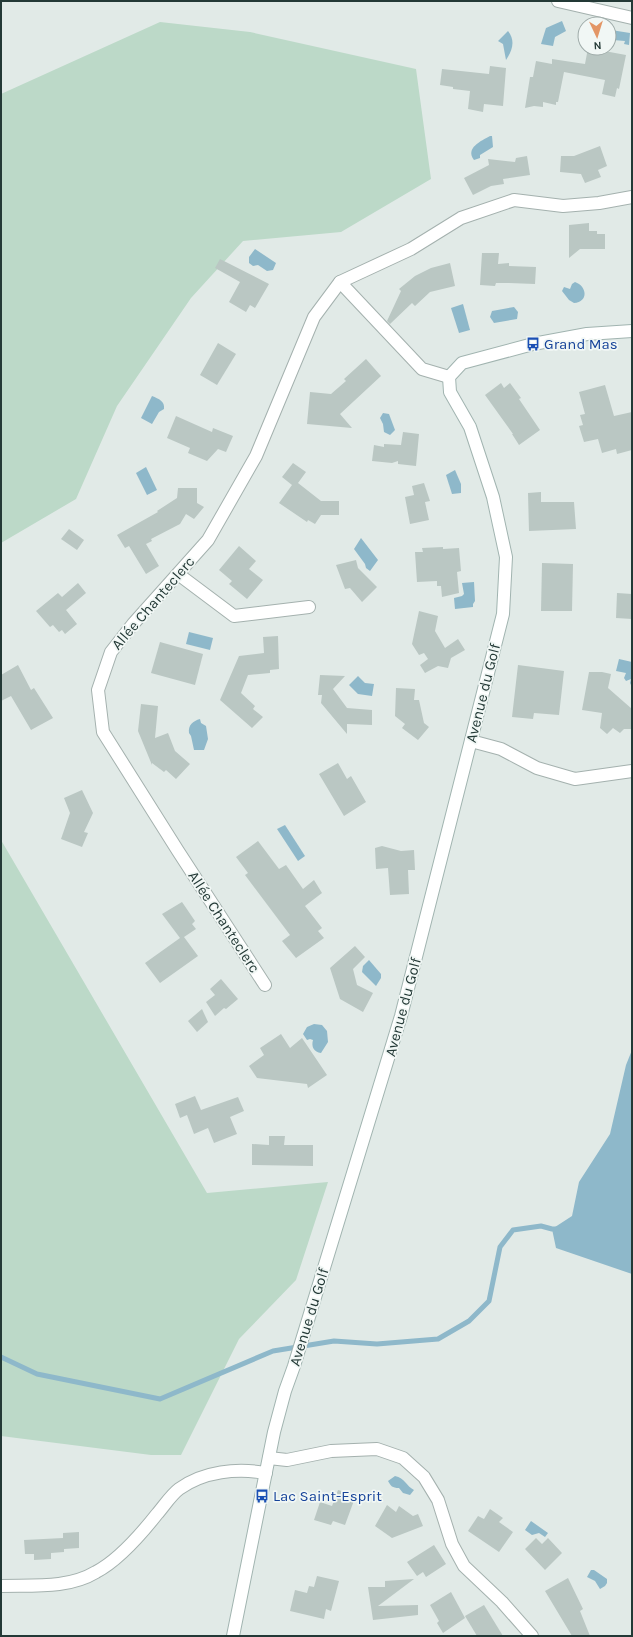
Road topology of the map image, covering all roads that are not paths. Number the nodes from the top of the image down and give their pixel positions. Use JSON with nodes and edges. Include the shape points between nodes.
{"nodes":[{"id":1,"x":558,"y":1,"type":"edge"},
{"id":2,"x":632,"y":18,"type":"edge"},
{"id":3,"x":632,"y":197,"type":"edge"},
{"id":4,"x":340,"y":282,"type":"junction"},
{"id":5,"x":632,"y":330,"type":"edge"},
{"id":6,"x":449,"y":377,"type":"junction"},
{"id":7,"x":178,"y":574,"type":"junction"},
{"id":8,"x":309,"y":606,"type":"dead end"},
{"id":9,"x":470,"y":741,"type":"junction"},
{"id":10,"x":632,"y":771,"type":"edge"},
{"id":11,"x":265,"y":985,"type":"dead end"},
{"id":12,"x":269,"y":1458,"type":"junction"},
{"id":13,"x":266,"y":1472,"type":"junction"},
{"id":14,"x":1,"y":1586,"type":"edge"},
{"id":15,"x":233,"y":1636,"type":"edge"},
{"id":16,"x":532,"y":1636,"type":"edge"}],
"edges":[{"from":1,"to":2,"type":"street"},
{"from":3,"to":4,"type":"street","via":[[563,206],[514,200],[461,218],[411,249]]},
{"from":4,"to":6,"type":"street","via":[[422,369]]},
{"from":4,"to":7,"type":"street","name":"Allée Chanteclerc","via":[[314,317],[256,456],[208,540]]},
{"from":5,"to":6,"type":"street","via":[[587,334],[533,344],[462,363]]},
{"from":6,"to":9,"type":"street","name":"Avenue du Golf","via":[[450,392],[470,427],[493,497],[506,557],[503,614]]},
{"from":7,"to":8,"type":"street","via":[[234,616]]},
{"from":7,"to":11,"type":"street","name":"Allée Chanteclerc","via":[[132,624],[111,652],[98,690],[103,732]]},
{"from":9,"to":10,"type":"street","via":[[501,749],[537,768],[575,778]]},
{"from":9,"to":12,"type":"street","name":"Avenue du Golf","via":[[401,1016],[283,1398]]},
{"from":12,"to":13,"type":"street","name":"Avenue du Golf"},
{"from":12,"to":16,"type":"street","via":[[287,1460],[331,1451],[377,1449],[403,1458],[424,1476],[438,1500],[452,1544],[464,1566],[502,1602]]},
{"from":13,"to":14,"type":"street","via":[[235,1470],[216,1473],[178,1489],[148,1525],[108,1564],[80,1580],[61,1584]]},
{"from":13,"to":15,"type":"street","name":"Avenue du Golf"}]}
